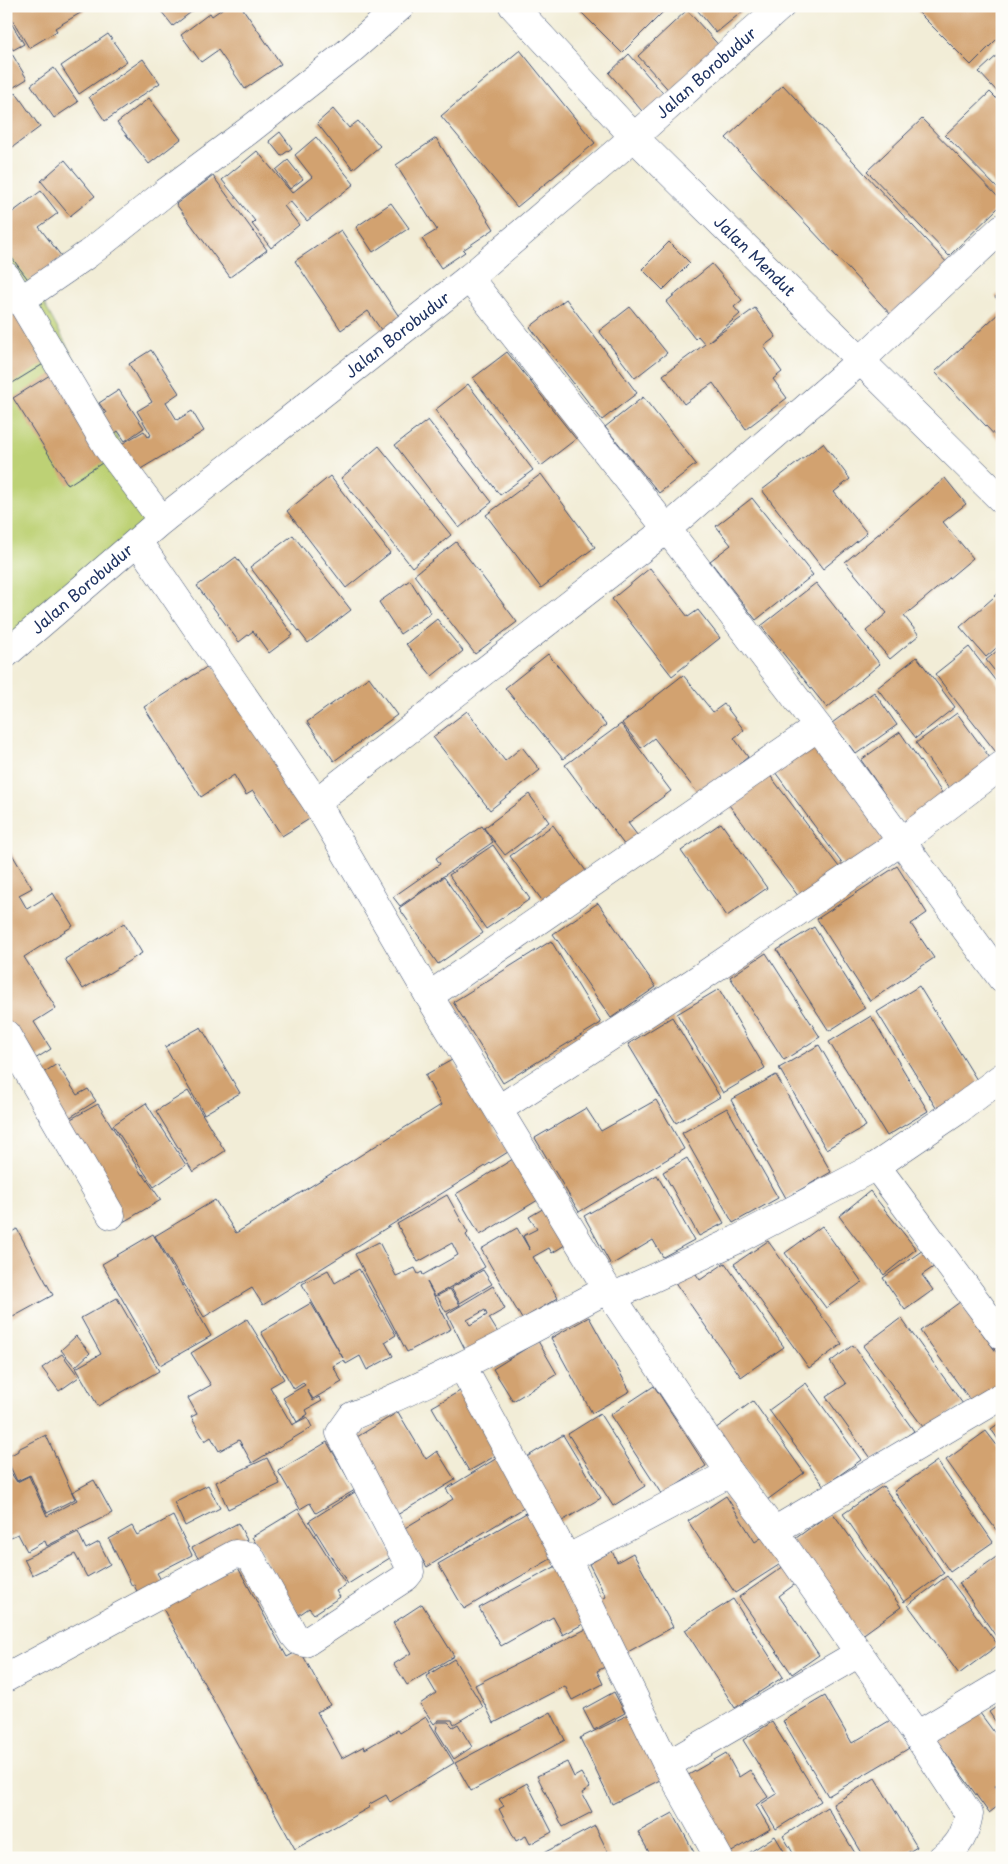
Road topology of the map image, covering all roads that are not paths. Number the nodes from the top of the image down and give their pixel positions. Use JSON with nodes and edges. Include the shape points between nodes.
{"nodes":[{"id":1,"x":401,"y":6,"type":"edge"},
{"id":2,"x":513,"y":6,"type":"edge"},
{"id":3,"x":782,"y":6,"type":"edge"},
{"id":4,"x":634,"y":136,"type":"junction"},
{"id":5,"x":1002,"y":228,"type":"edge"},
{"id":6,"x":6,"y":276,"type":"edge"},
{"id":7,"x":469,"y":278,"type":"junction"},
{"id":8,"x":21,"y":300,"type":"junction"},
{"id":9,"x":860,"y":360,"type":"junction"},
{"id":10,"x":1002,"y":500,"type":"edge"},
{"id":11,"x":162,"y":520,"type":"junction"},
{"id":12,"x":667,"y":528,"type":"junction"},
{"id":13,"x":138,"y":542,"type":"junction"},
{"id":14,"x":6,"y":654,"type":"edge"},
{"id":15,"x":818,"y":727,"type":"junction"},
{"id":16,"x":1002,"y":765,"type":"edge"},
{"id":17,"x":316,"y":802,"type":"junction"},
{"id":18,"x":902,"y":841,"type":"junction"},
{"id":19,"x":1002,"y":980,"type":"edge"},
{"id":20,"x":429,"y":996,"type":"junction"},
{"id":21,"x":6,"y":1034,"type":"edge"},
{"id":22,"x":1002,"y":1078,"type":"edge"},
{"id":23,"x":499,"y":1109,"type":"junction"},
{"id":24,"x":876,"y":1166,"type":"junction"},
{"id":25,"x":111,"y":1215,"type":"dead end"},
{"id":26,"x":610,"y":1293,"type":"junction"},
{"id":27,"x":1002,"y":1336,"type":"edge"},
{"id":28,"x":462,"y":1366,"type":"junction"},
{"id":29,"x":1002,"y":1396,"type":"edge"},
{"id":30,"x":730,"y":1473,"type":"junction"},
{"id":31,"x":774,"y":1531,"type":"junction"},
{"id":32,"x":567,"y":1559,"type":"junction"},
{"id":33,"x":859,"y":1654,"type":"junction"},
{"id":34,"x":6,"y":1678,"type":"edge"},
{"id":35,"x":1002,"y":1684,"type":"edge"},
{"id":36,"x":917,"y":1735,"type":"junction"},
{"id":37,"x":667,"y":1765,"type":"junction"},
{"id":38,"x":719,"y":1858,"type":"edge"},
{"id":39,"x":942,"y":1858,"type":"edge"}],
"edges":[{"from":1,"to":8,"type":"street","via":[[248,131],[88,254]]},
{"from":2,"to":4,"type":"street","name":"Jalan Mendut"},
{"from":3,"to":4,"type":"street","name":"Jalan Borobudur"},
{"from":4,"to":7,"type":"street","name":"Jalan Borobudur"},
{"from":4,"to":9,"type":"street","name":"Jalan Mendut"},
{"from":5,"to":9,"type":"street"},
{"from":6,"to":8,"type":"street"},
{"from":7,"to":11,"type":"street","name":"Jalan Borobudur"},
{"from":7,"to":12,"type":"street"},
{"from":8,"to":11,"type":"street","via":[[108,448]]},
{"from":9,"to":10,"type":"street","name":"Jalan Mendut"},
{"from":9,"to":12,"type":"street"},
{"from":11,"to":13,"type":"street","name":"Jalan Borobudur"},
{"from":12,"to":15,"type":"street"},
{"from":12,"to":17,"type":"street"},
{"from":13,"to":14,"type":"street","name":"Jalan Borobudur"},
{"from":13,"to":17,"type":"street"},
{"from":15,"to":18,"type":"street"},
{"from":15,"to":20,"type":"street"},
{"from":16,"to":18,"type":"street"},
{"from":17,"to":20,"type":"street"},
{"from":18,"to":19,"type":"street"},
{"from":18,"to":23,"type":"street"},
{"from":20,"to":23,"type":"street"},
{"from":21,"to":25,"type":"street"},
{"from":22,"to":24,"type":"street"},
{"from":23,"to":26,"type":"street"},
{"from":24,"to":26,"type":"street","via":[[736,1240]]},
{"from":24,"to":27,"type":"street"},
{"from":26,"to":28,"type":"street"},
{"from":26,"to":30,"type":"street"},
{"from":28,"to":32,"type":"street"},
{"from":28,"to":34,"type":"street","via":[[352,1416],[340,1433],[409,1565],[410,1572],[406,1577],[305,1643],[294,1635],[250,1556],[235,1554]]},
{"from":29,"to":31,"type":"street"},
{"from":30,"to":31,"type":"street"},
{"from":30,"to":32,"type":"street"},
{"from":31,"to":33,"type":"street"},
{"from":32,"to":37,"type":"street"},
{"from":33,"to":36,"type":"street"},
{"from":33,"to":37,"type":"street"},
{"from":35,"to":36,"type":"street"},
{"from":36,"to":39,"type":"street","via":[[969,1814],[966,1831],[953,1851]]},
{"from":37,"to":38,"type":"street"}]}
